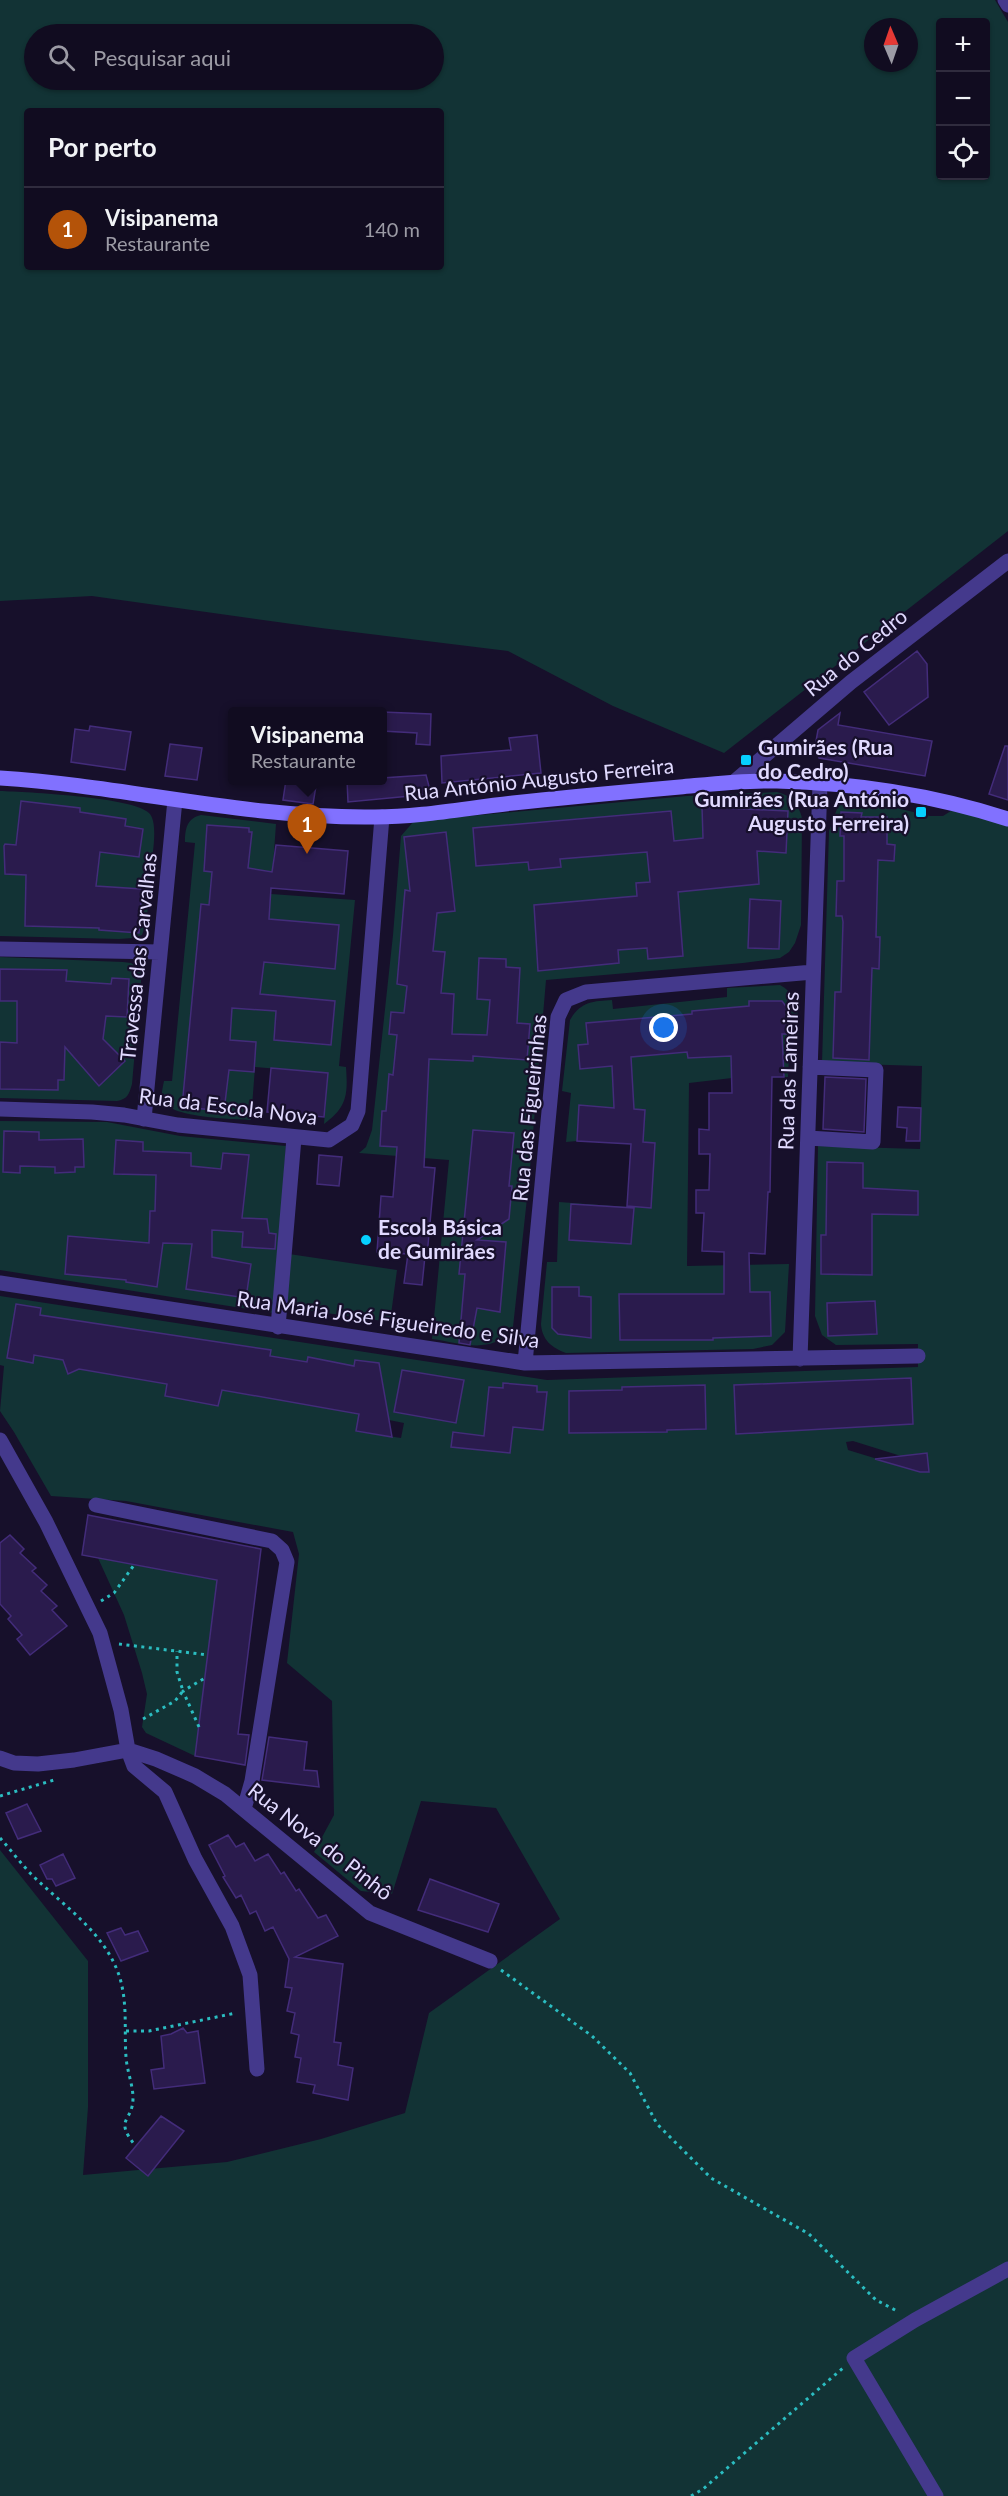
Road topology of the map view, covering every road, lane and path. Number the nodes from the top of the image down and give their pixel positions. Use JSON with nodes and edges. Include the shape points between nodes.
{"nodes":[{"id":1,"x":1005,"y":0,"type":"edge"},
{"id":2,"x":1008,"y":5,"type":"edge"},
{"id":3,"x":1008,"y":561,"type":"edge"},
{"id":4,"x":0,"y":778,"type":"edge"},
{"id":5,"x":734,"y":782,"type":"junction"},
{"id":6,"x":820,"y":784,"type":"junction"},
{"id":7,"x":175,"y":800,"type":"junction"},
{"id":8,"x":382,"y":817,"type":"junction"},
{"id":9,"x":1008,"y":819,"type":"edge"},
{"id":10,"x":0,"y":949,"type":"edge"},
{"id":11,"x":160,"y":952,"type":"junction"},
{"id":12,"x":813,"y":972,"type":"junction"},
{"id":13,"x":810,"y":1067,"type":"junction"},
{"id":14,"x":0,"y":1109,"type":"edge"},
{"id":15,"x":144,"y":1119,"type":"junction"},
{"id":16,"x":294,"y":1138,"type":"junction"},
{"id":17,"x":808,"y":1138,"type":"junction"},
{"id":18,"x":0,"y":1283,"type":"edge"},
{"id":19,"x":278,"y":1327,"type":"junction"},
{"id":20,"x":918,"y":1356,"type":"dead end"},
{"id":21,"x":800,"y":1359,"type":"junction"},
{"id":22,"x":525,"y":1363,"type":"junction"},
{"id":23,"x":0,"y":1440,"type":"edge"},
{"id":24,"x":96,"y":1505,"type":"dead end"},
{"id":25,"x":134,"y":1565,"type":"dead end"},
{"id":26,"x":89,"y":1608,"type":"junction"},
{"id":27,"x":133,"y":1645,"type":"dead end"},
{"id":28,"x":177,"y":1651,"type":"junction"},
{"id":29,"x":208,"y":1655,"type":"dead end"},
{"id":30,"x":205,"y":1678,"type":"dead end"},
{"id":31,"x":183,"y":1691,"type":"junction"},
{"id":32,"x":143,"y":1719,"type":"dead end"},
{"id":33,"x":199,"y":1727,"type":"dead end"},
{"id":34,"x":128,"y":1750,"type":"junction"},
{"id":35,"x":0,"y":1758,"type":"edge"},
{"id":36,"x":243,"y":1809,"type":"junction"},
{"id":37,"x":0,"y":1838,"type":"edge"},
{"id":38,"x":490,"y":1961,"type":"joint"},
{"id":39,"x":253,"y":2009,"type":"junction"},
{"id":40,"x":126,"y":2031,"type":"junction"},
{"id":41,"x":257,"y":2069,"type":"dead end"},
{"id":42,"x":134,"y":2144,"type":"dead end"},
{"id":43,"x":1008,"y":2269,"type":"edge"},
{"id":44,"x":915,"y":2320,"type":"junction"},
{"id":45,"x":854,"y":2358,"type":"junction"},
{"id":46,"x":691,"y":2496,"type":"edge"},
{"id":47,"x":936,"y":2496,"type":"edge"}],
"edges":[{"from":1,"to":2,"type":"street"},
{"from":3,"to":5,"type":"street","name":"Rua do Cedro","via":[[851,682]]},
{"from":4,"to":7,"type":"street","name":"Rua António Augusto Ferreira","via":[[112,789]]},
{"from":5,"to":6,"type":"street","name":"Rua António Augusto Ferreira"},
{"from":5,"to":8,"type":"street","name":"Rua António Augusto Ferreira"},
{"from":6,"to":9,"type":"street","name":"Rua António Augusto Ferreira","via":[[923,796]]},
{"from":6,"to":12,"type":"street","name":"Rua das Lameiras"},
{"from":7,"to":8,"type":"street","name":"Rua António Augusto Ferreira","via":[[329,818]]},
{"from":7,"to":11,"type":"street","name":"Travessa das Carvalhas"},
{"from":8,"to":16,"type":"street","name":"Rua da Escola Nova","via":[[358,1111],[352,1125],[329,1140]]},
{"from":10,"to":11,"type":"street"},
{"from":11,"to":15,"type":"street","name":"Travessa das Carvalhas"},
{"from":12,"to":13,"type":"street","name":"Rua das Lameiras"},
{"from":12,"to":22,"type":"street","name":"Rua das Figueirinhas","via":[[586,992],[566,1000],[558,1017]]},
{"from":13,"to":17,"type":"street","name":"Rua das Lameiras"},
{"from":13,"to":17,"type":"street","via":[[876,1070],[873,1142]]},
{"from":14,"to":15,"type":"street","name":"Rua da Escola Nova","via":[[93,1112]]},
{"from":15,"to":16,"type":"street","name":"Rua da Escola Nova"},
{"from":16,"to":19,"type":"street"},
{"from":17,"to":21,"type":"street","name":"Rua das Lameiras"},
{"from":18,"to":19,"type":"street","name":"Rua Maria José Figueiredo e Silva"},
{"from":19,"to":22,"type":"street","name":"Rua Maria José Figueiredo e Silva"},
{"from":20,"to":21,"type":"street","name":"Rua Maria José Figueiredo e Silva"},
{"from":21,"to":22,"type":"street","name":"Rua Maria José Figueiredo e Silva"},
{"from":23,"to":26,"type":"street"},
{"from":24,"to":36,"type":"street","via":[[272,1541],[282,1550],[287,1562],[252,1781]]},
{"from":25,"to":26,"type":"path","via":[[114,1593]]},
{"from":26,"to":34,"type":"street","via":[[111,1670]]},
{"from":27,"to":28,"type":"path"},
{"from":28,"to":29,"type":"path"},
{"from":28,"to":31,"type":"path","via":[[177,1672]]},
{"from":30,"to":31,"type":"path"},
{"from":31,"to":32,"type":"path","via":[[175,1701]]},
{"from":31,"to":33,"type":"path"},
{"from":34,"to":35,"type":"street","via":[[38,1764]]},
{"from":34,"to":36,"type":"street","name":"Rua Nova do Pinhô","via":[[195,1776]]},
{"from":34,"to":39,"type":"street","via":[[134,1766],[165,1792],[195,1859],[232,1926],[250,1974]]},
{"from":36,"to":38,"type":"street","name":"Rua Nova do Pinhô","via":[[370,1913]]},
{"from":37,"to":40,"type":"path","via":[[32,1875],[102,1940],[120,1977]]},
{"from":38,"to":44,"type":"path","via":[[592,2036],[630,2073],[657,2124],[711,2178],[809,2234],[876,2300]]},
{"from":39,"to":40,"type":"path","via":[[175,2027]]},
{"from":39,"to":41,"type":"street"},
{"from":40,"to":42,"type":"path","via":[[126,2065],[133,2098],[124,2125]]},
{"from":43,"to":44,"type":"street"},
{"from":44,"to":45,"type":"street"},
{"from":45,"to":46,"type":"path"},
{"from":45,"to":47,"type":"street"}]}
